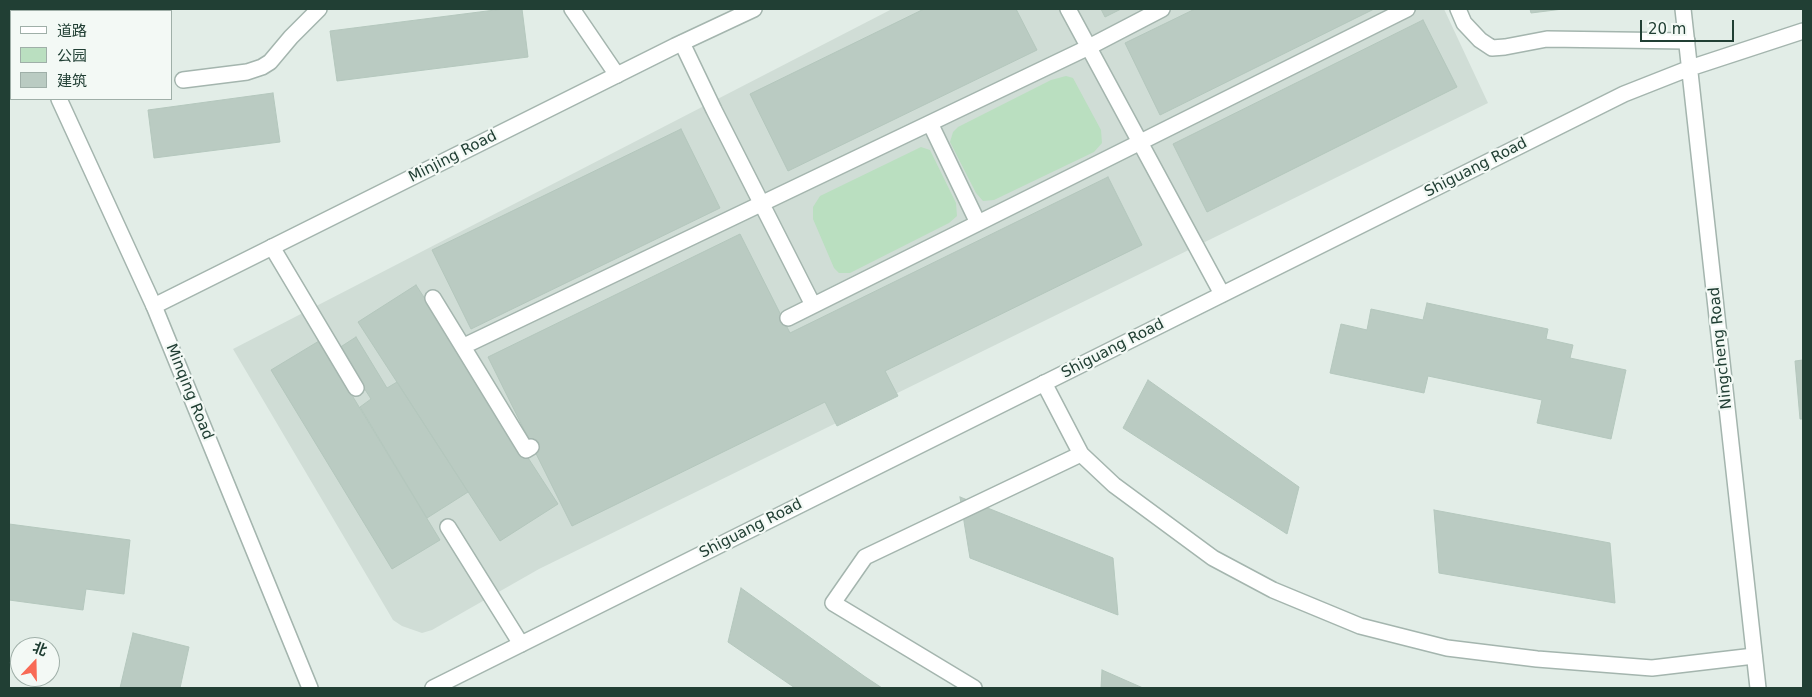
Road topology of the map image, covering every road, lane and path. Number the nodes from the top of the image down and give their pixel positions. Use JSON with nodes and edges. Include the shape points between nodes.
{"nodes":[{"id":1,"x":319,"y":9,"type":"edge"},
{"id":2,"x":572,"y":9,"type":"edge"},
{"id":3,"x":754,"y":9,"type":"edge"},
{"id":4,"x":1068,"y":9,"type":"edge"},
{"id":5,"x":1162,"y":9,"type":"edge"},
{"id":6,"x":1407,"y":9,"type":"edge"},
{"id":7,"x":1458,"y":9,"type":"edge"},
{"id":8,"x":1683,"y":9,"type":"edge"},
{"id":9,"x":1803,"y":31,"type":"edge"},
{"id":10,"x":1687,"y":41,"type":"junction"},
{"id":11,"x":682,"y":43,"type":"junction"},
{"id":12,"x":1089,"y":47,"type":"junction"},
{"id":13,"x":1690,"y":68,"type":"junction"},
{"id":14,"x":616,"y":75,"type":"junction"},
{"id":15,"x":183,"y":80,"type":"dead end"},
{"id":16,"x":59,"y":100,"type":"edge"},
{"id":17,"x":930,"y":123,"type":"junction"},
{"id":18,"x":1140,"y":142,"type":"junction"},
{"id":19,"x":761,"y":204,"type":"junction"},
{"id":20,"x":978,"y":223,"type":"junction"},
{"id":21,"x":272,"y":247,"type":"junction"},
{"id":22,"x":1222,"y":294,"type":"junction"},
{"id":23,"x":433,"y":298,"type":"dead end"},
{"id":24,"x":813,"y":305,"type":"junction"},
{"id":25,"x":154,"y":306,"type":"junction"},
{"id":26,"x":788,"y":318,"type":"dead end"},
{"id":27,"x":464,"y":346,"type":"junction"},
{"id":28,"x":1044,"y":383,"type":"junction"},
{"id":29,"x":356,"y":388,"type":"dead end"},
{"id":30,"x":531,"y":447,"type":"dead end"},
{"id":31,"x":1081,"y":454,"type":"junction"},
{"id":32,"x":448,"y":527,"type":"dead end"},
{"id":33,"x":520,"y":644,"type":"junction"},
{"id":34,"x":1754,"y":656,"type":"junction"},
{"id":35,"x":310,"y":688,"type":"edge"},
{"id":36,"x":432,"y":688,"type":"edge"},
{"id":37,"x":974,"y":688,"type":"edge"},
{"id":38,"x":1758,"y":688,"type":"edge"}],
"edges":[{"from":1,"to":15,"type":"street","via":[[262,67]]},
{"from":2,"to":14,"type":"street"},
{"from":3,"to":11,"type":"street","name":"Minjing Road"},
{"from":4,"to":12,"type":"street"},
{"from":5,"to":12,"type":"street"},
{"from":6,"to":18,"type":"street"},
{"from":7,"to":10,"type":"street","via":[[1464,23],[1492,48],[1547,39]]},
{"from":8,"to":10,"type":"street","name":"Ningcheng Road"},
{"from":9,"to":13,"type":"street","name":"Shiguang Road"},
{"from":10,"to":13,"type":"street","name":"Ningcheng Road"},
{"from":11,"to":14,"type":"street","name":"Minjing Road"},
{"from":11,"to":19,"type":"street"},
{"from":12,"to":17,"type":"street"},
{"from":12,"to":18,"type":"street"},
{"from":13,"to":22,"type":"street","name":"Shiguang Road","via":[[1624,94]]},
{"from":13,"to":34,"type":"street","name":"Ningcheng Road"},
{"from":14,"to":21,"type":"street","name":"Minjing Road"},
{"from":16,"to":25,"type":"street","name":"Minqing Road"},
{"from":17,"to":19,"type":"street"},
{"from":17,"to":20,"type":"street"},
{"from":18,"to":20,"type":"street"},
{"from":18,"to":22,"type":"street"},
{"from":19,"to":24,"type":"street"},
{"from":19,"to":27,"type":"street"},
{"from":20,"to":24,"type":"street"},
{"from":21,"to":25,"type":"street","name":"Minjing Road"},
{"from":21,"to":29,"type":"street"},
{"from":22,"to":28,"type":"street","name":"Shiguang Road"},
{"from":23,"to":27,"type":"street"},
{"from":24,"to":26,"type":"street"},
{"from":25,"to":35,"type":"street","name":"Minqing Road"},
{"from":27,"to":30,"type":"street","via":[[526,450]]},
{"from":28,"to":31,"type":"street"},
{"from":28,"to":33,"type":"street","name":"Shiguang Road"},
{"from":31,"to":34,"type":"street","via":[[1114,486],[1213,558],[1274,590],[1360,626],[1447,648],[1652,668]]},
{"from":31,"to":37,"type":"street","via":[[865,557],[833,604]]},
{"from":32,"to":33,"type":"street"},
{"from":33,"to":36,"type":"street","name":"Shiguang Road"},
{"from":34,"to":38,"type":"street","name":"Ningcheng Road"}]}
